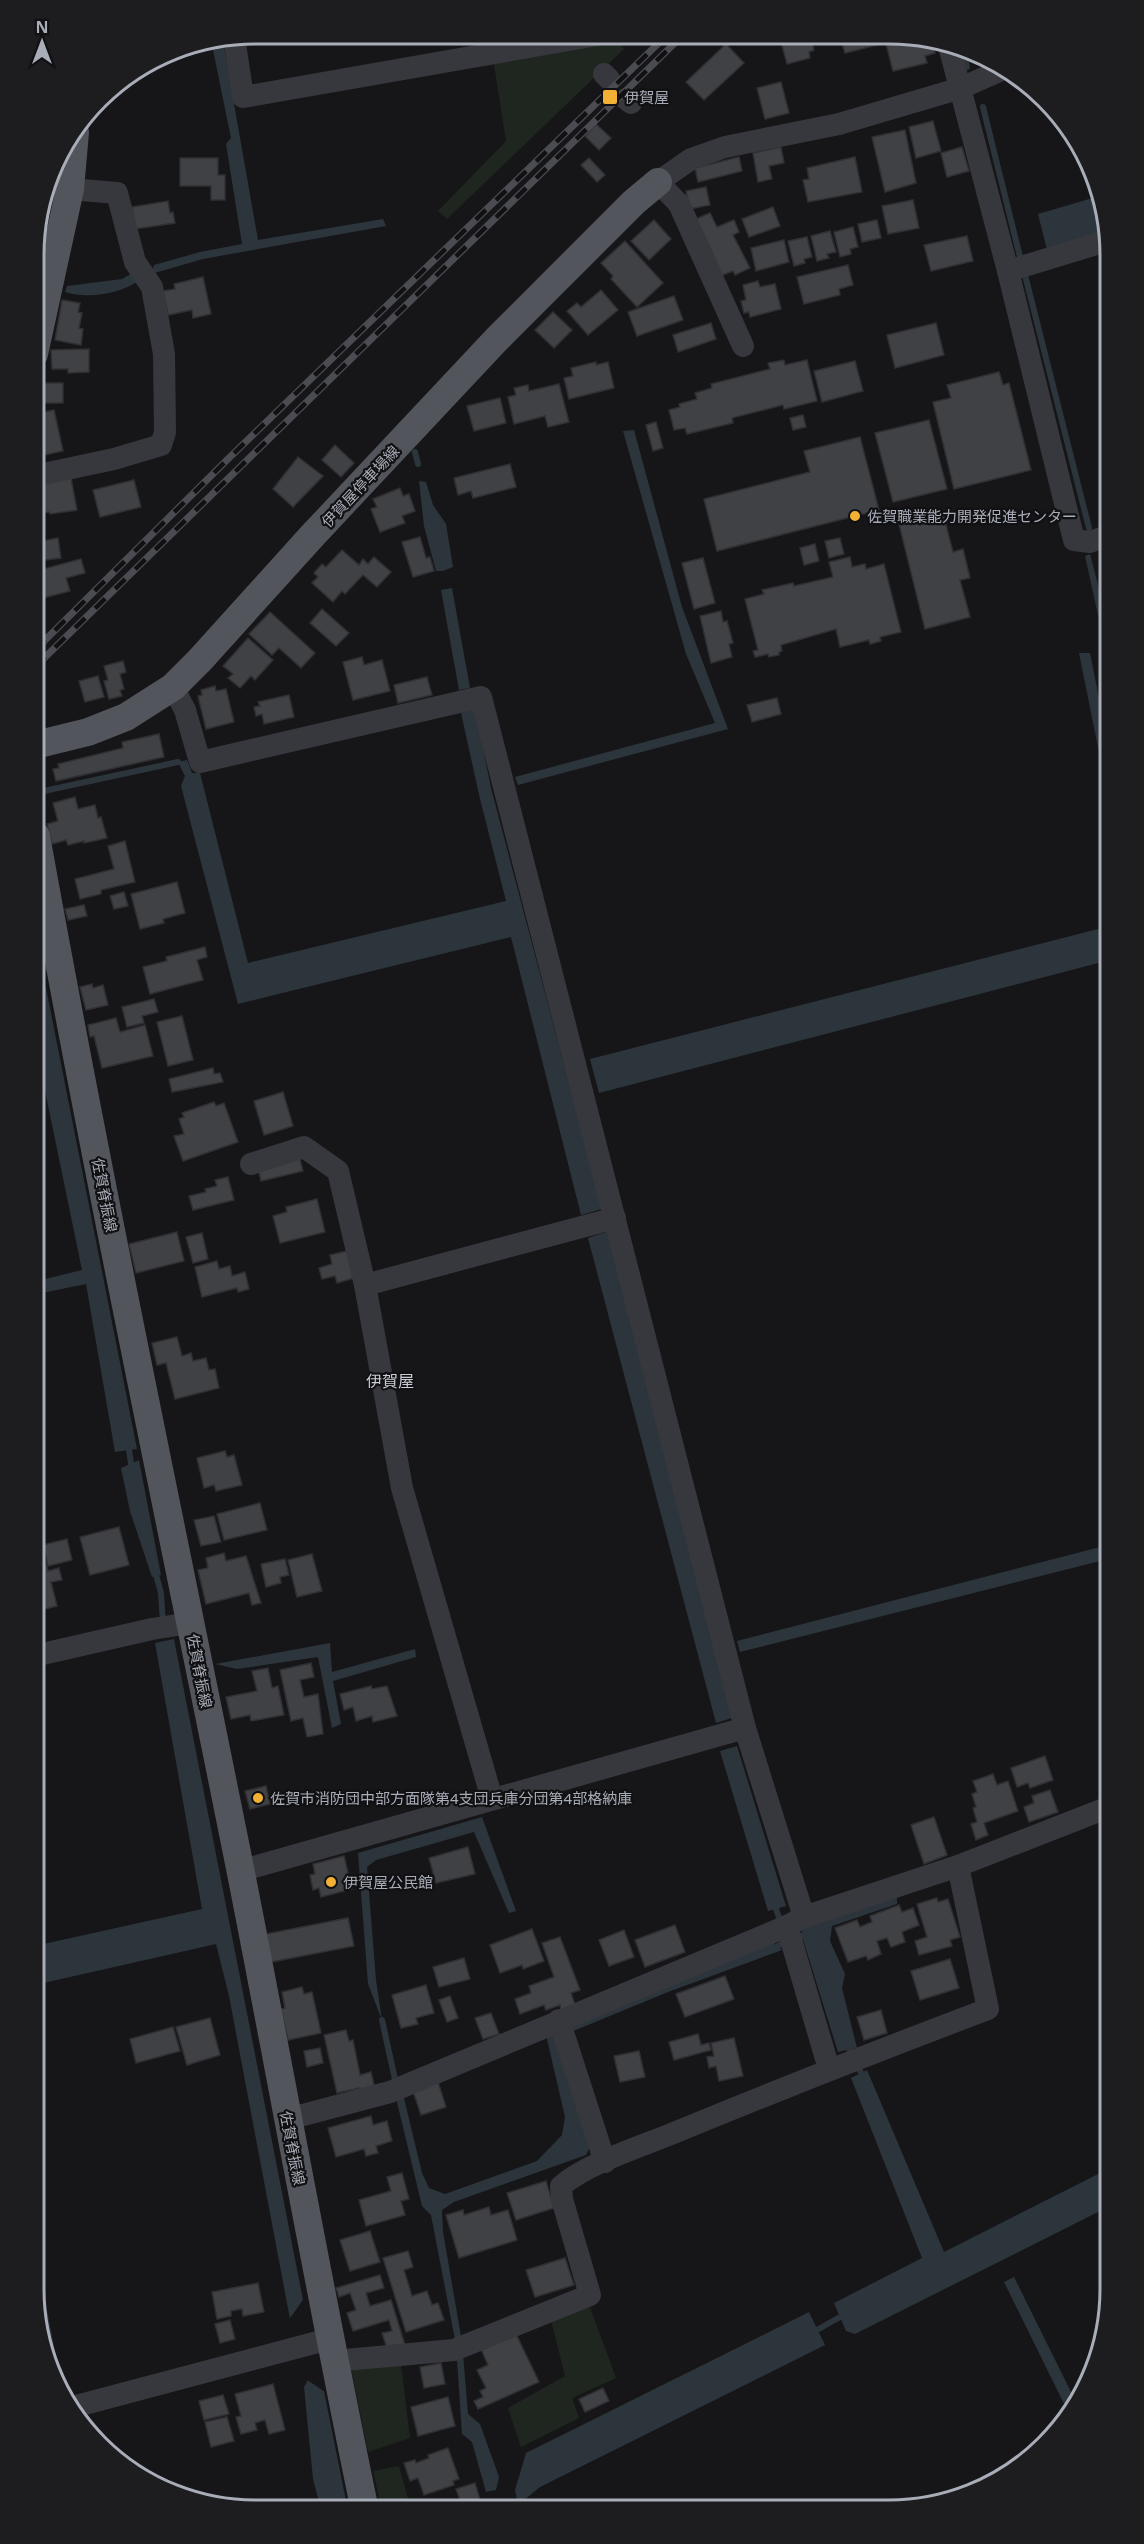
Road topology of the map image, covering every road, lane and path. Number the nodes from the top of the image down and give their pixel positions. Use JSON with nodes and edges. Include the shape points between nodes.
{"nodes":[{"id":1,"x":235,"y":44,"type":"edge"},
{"id":2,"x":546,"y":44,"type":"edge"},
{"id":3,"x":953,"y":54,"type":"edge"},
{"id":4,"x":984,"y":66,"type":"edge"},
{"id":5,"x":996,"y":72,"type":"edge"},
{"id":6,"x":967,"y":84,"type":"junction"},
{"id":7,"x":74,"y":146,"type":"edge"},
{"id":8,"x":658,"y":182,"type":"junction"},
{"id":9,"x":70,"y":189,"type":"junction"},
{"id":10,"x":1100,"y":243,"type":"edge"},
{"id":11,"x":1008,"y":271,"type":"junction"},
{"id":12,"x":44,"y":308,"type":"edge"},
{"id":13,"x":742,"y":346,"type":"dead end"},
{"id":14,"x":44,"y":474,"type":"edge"},
{"id":15,"x":1100,"y":538,"type":"edge"},
{"id":16,"x":172,"y":687,"type":"junction"},
{"id":17,"x":44,"y":743,"type":"edge"},
{"id":18,"x":44,"y":923,"type":"edge"},
{"id":19,"x":250,"y":1164,"type":"dead end"},
{"id":20,"x":615,"y":1218,"type":"junction"},
{"id":21,"x":365,"y":1285,"type":"junction"},
{"id":22,"x":184,"y":1624,"type":"junction"},
{"id":23,"x":44,"y":1654,"type":"edge"},
{"id":24,"x":732,"y":1732,"type":"junction"},
{"id":25,"x":492,"y":1800,"type":"junction"},
{"id":26,"x":1100,"y":1811,"type":"edge"},
{"id":27,"x":958,"y":1866,"type":"junction"},
{"id":28,"x":240,"y":1871,"type":"junction"},
{"id":29,"x":795,"y":1922,"type":"junction"},
{"id":30,"x":562,"y":2029,"type":"junction"},
{"id":31,"x":836,"y":2066,"type":"junction"},
{"id":32,"x":288,"y":2119,"type":"junction"},
{"id":33,"x":605,"y":2162,"type":"junction"},
{"id":34,"x":326,"y":2348,"type":"junction"},
{"id":35,"x":78,"y":2406,"type":"edge"},
{"id":36,"x":363,"y":2500,"type":"edge"}],
"edges":[{"from":1,"to":2,"type":"street","via":[[243,97]]},
{"from":3,"to":6,"type":"street"},
{"from":4,"to":6,"type":"street"},
{"from":5,"to":6,"type":"street"},
{"from":6,"to":8,"type":"street","via":[[839,124],[725,147],[691,159]]},
{"from":6,"to":11,"type":"street"},
{"from":7,"to":9,"type":"main road"},
{"from":8,"to":13,"type":"street","via":[[679,204]]},
{"from":8,"to":16,"type":"main road","name":"伊賀屋停車場線","via":[[496,340]]},
{"from":9,"to":12,"type":"main road"},
{"from":9,"to":14,"type":"street","via":[[117,193],[135,262],[152,286],[164,354],[165,432],[161,444]]},
{"from":10,"to":11,"type":"street"},
{"from":11,"to":15,"type":"street","via":[[1074,540]]},
{"from":16,"to":17,"type":"main road","name":"伊賀屋停車場線","via":[[126,717]]},
{"from":16,"to":20,"type":"street","via":[[185,710],[200,762],[481,697]]},
{"from":18,"to":22,"type":"main road","name":"佐賀脊振線"},
{"from":19,"to":21,"type":"street","via":[[304,1147],[338,1171]]},
{"from":20,"to":21,"type":"street"},
{"from":20,"to":24,"type":"street","via":[[725,1652]]},
{"from":21,"to":25,"type":"street","via":[[402,1488]]},
{"from":22,"to":23,"type":"street"},
{"from":22,"to":28,"type":"main road","name":"佐賀脊振線"},
{"from":24,"to":25,"type":"street"},
{"from":24,"to":29,"type":"street"},
{"from":25,"to":28,"type":"street"},
{"from":26,"to":27,"type":"street"},
{"from":27,"to":29,"type":"street"},
{"from":27,"to":31,"type":"street","via":[[988,2009]]},
{"from":28,"to":32,"type":"main road","name":"佐賀脊振線"},
{"from":29,"to":30,"type":"street"},
{"from":29,"to":31,"type":"street","via":[[793,1948]]},
{"from":30,"to":32,"type":"street","via":[[398,2089]]},
{"from":30,"to":33,"type":"street"},
{"from":31,"to":33,"type":"street"},
{"from":32,"to":34,"type":"main road","name":"佐賀脊振線"},
{"from":33,"to":34,"type":"street","via":[[561,2186],[590,2295],[460,2349]]},
{"from":34,"to":35,"type":"street","via":[[292,2349]]},
{"from":34,"to":36,"type":"main road","name":"佐賀脊振線"}]}
